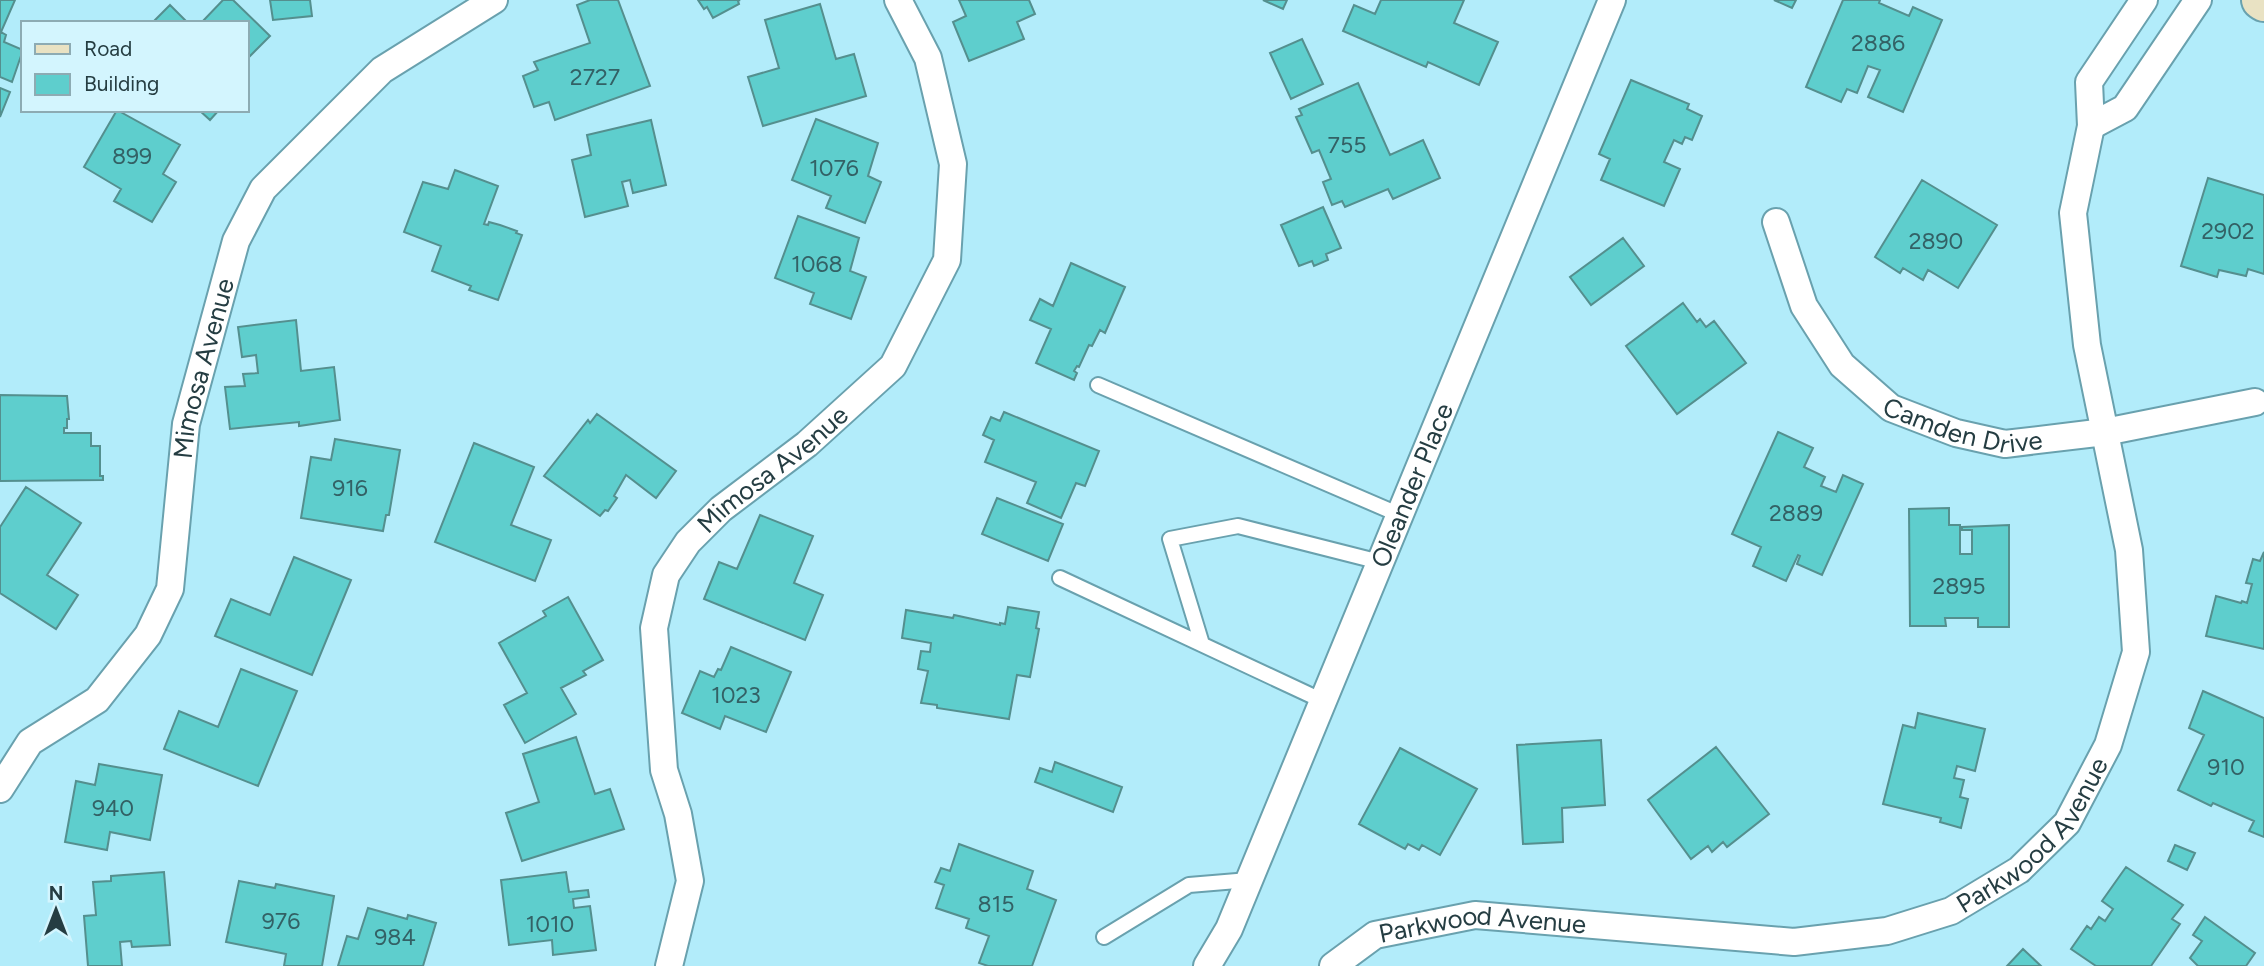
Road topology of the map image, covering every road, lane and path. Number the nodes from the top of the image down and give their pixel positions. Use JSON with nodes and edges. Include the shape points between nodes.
{"nodes":[{"id":1,"x":494,"y":0,"type":"edge"},
{"id":2,"x":898,"y":0,"type":"edge"},
{"id":3,"x":1612,"y":0,"type":"edge"},
{"id":4,"x":2144,"y":0,"type":"edge"},
{"id":5,"x":2198,"y":0,"type":"edge"},
{"id":6,"x":2091,"y":126,"type":"junction"},
{"id":7,"x":1776,"y":222,"type":"dead end"},
{"id":8,"x":1098,"y":385,"type":"dead end"},
{"id":9,"x":2255,"y":402,"type":"dead end"},
{"id":10,"x":2105,"y":432,"type":"junction"},
{"id":11,"x":1400,"y":515,"type":"junction"},
{"id":12,"x":1380,"y":562,"type":"junction"},
{"id":13,"x":1060,"y":578,"type":"dead end"},
{"id":14,"x":1202,"y":644,"type":"junction"},
{"id":15,"x":1323,"y":701,"type":"junction"},
{"id":16,"x":0,"y":789,"type":"edge"},
{"id":17,"x":1249,"y":880,"type":"junction"},
{"id":18,"x":1104,"y":937,"type":"dead end"},
{"id":19,"x":1794,"y":954,"type":"edge"},
{"id":20,"x":669,"y":966,"type":"edge"},
{"id":21,"x":1208,"y":966,"type":"edge"},
{"id":22,"x":1333,"y":966,"type":"edge"}],
"edges":[{"from":1,"to":16,"type":"street","name":"Mimosa Avenue","via":[[382,71],[263,189],[236,241],[186,425],[170,589],[148,635],[97,700],[30,742]]},
{"from":2,"to":20,"type":"street","name":"Mimosa Avenue","via":[[928,58],[953,164],[947,260],[893,366],[807,444],[721,509],[688,541],[666,575],[654,628],[664,771],[678,814],[690,881]]},
{"from":3,"to":11,"type":"street","name":"Oleander Place"},
{"from":4,"to":6,"type":"street","name":"Parkwood Avenue","via":[[2089,82]]},
{"from":5,"to":6,"type":"street","via":[[2125,108]]},
{"from":6,"to":10,"type":"street","name":"Parkwood Avenue","via":[[2073,213],[2087,345]]},
{"from":7,"to":10,"type":"street","name":"Camden Drive","via":[[1804,306],[1842,365],[1891,408],[1956,433],[2005,444]]},
{"from":8,"to":11,"type":"lane"},
{"from":9,"to":10,"type":"street","name":"Camden Drive"},
{"from":10,"to":19,"type":"street","name":"Parkwood Avenue","via":[[2129,550],[2136,652],[2108,745],[2067,823],[2019,870],[1951,911]]},
{"from":11,"to":12,"type":"street","name":"Oleander Place"},
{"from":12,"to":14,"type":"lane","via":[[1238,526],[1170,539]]},
{"from":12,"to":15,"type":"street","name":"Oleander Place"},
{"from":13,"to":14,"type":"lane"},
{"from":14,"to":15,"type":"lane"},
{"from":15,"to":17,"type":"street","name":"Oleander Place"},
{"from":17,"to":18,"type":"lane","via":[[1189,885]]},
{"from":17,"to":21,"type":"street","name":"Oleander Place"},
{"from":19,"to":22,"type":"street","name":"Parkwood Avenue","via":[[1475,915],[1375,936]]}]}
